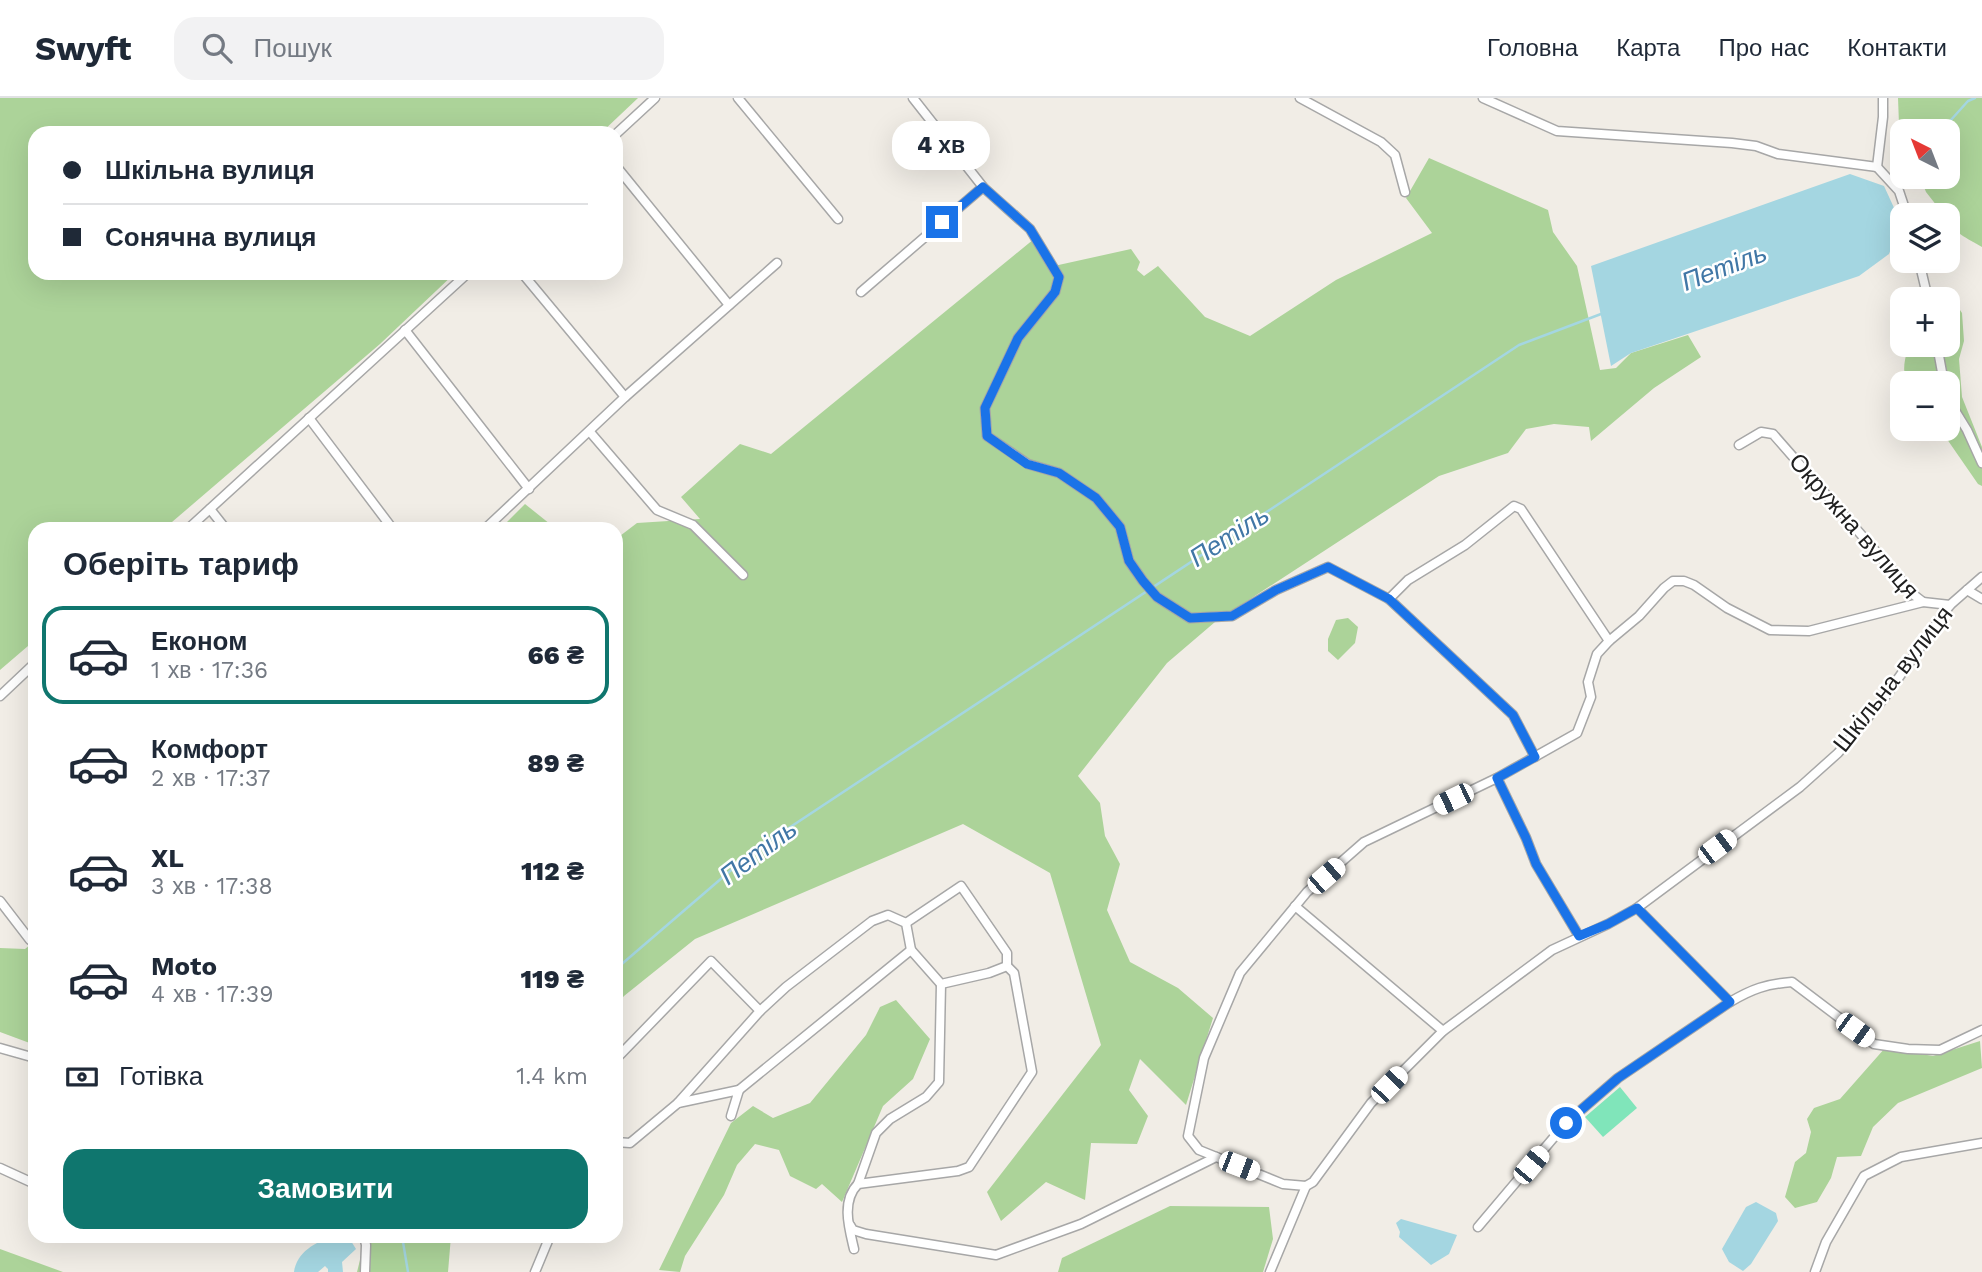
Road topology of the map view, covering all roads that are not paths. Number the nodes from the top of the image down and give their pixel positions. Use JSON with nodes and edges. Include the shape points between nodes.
{"nodes":[{"id":1,"x":655,"y":98,"type":"edge"},
{"id":2,"x":738,"y":98,"type":"edge"},
{"id":3,"x":913,"y":98,"type":"edge"},
{"id":4,"x":1300,"y":98,"type":"edge"},
{"id":5,"x":1483,"y":98,"type":"edge"},
{"id":6,"x":1883,"y":98,"type":"edge"},
{"id":7,"x":623,"y":128,"type":"edge"},
{"id":8,"x":1877,"y":167,"type":"junction"},
{"id":9,"x":623,"y":175,"type":"edge"},
{"id":10,"x":983,"y":187,"type":"junction"},
{"id":11,"x":1405,"y":192,"type":"dead end"},
{"id":12,"x":1903,"y":203,"type":"edge"},
{"id":13,"x":838,"y":219,"type":"dead end"},
{"id":14,"x":777,"y":263,"type":"dead end"},
{"id":15,"x":460,"y":280,"type":"edge"},
{"id":16,"x":528,"y":280,"type":"edge"},
{"id":17,"x":861,"y":292,"type":"dead end"},
{"id":18,"x":729,"y":304,"type":"junction"},
{"id":19,"x":405,"y":330,"type":"junction"},
{"id":20,"x":625,"y":397,"type":"junction"},
{"id":21,"x":309,"y":418,"type":"junction"},
{"id":22,"x":1960,"y":418,"type":"edge"},
{"id":23,"x":590,"y":432,"type":"junction"},
{"id":24,"x":1739,"y":445,"type":"dead end"},
{"id":25,"x":1982,"y":463,"type":"edge"},
{"id":26,"x":529,"y":489,"type":"junction"},
{"id":27,"x":210,"y":509,"type":"junction"},
{"id":28,"x":196,"y":522,"type":"edge"},
{"id":29,"x":220,"y":522,"type":"edge"},
{"id":30,"x":387,"y":522,"type":"edge"},
{"id":31,"x":493,"y":522,"type":"edge"},
{"id":32,"x":743,"y":575,"type":"dead end"},
{"id":33,"x":1982,"y":577,"type":"edge"},
{"id":34,"x":1967,"y":590,"type":"junction"},
{"id":35,"x":1389,"y":599,"type":"junction"},
{"id":36,"x":1982,"y":600,"type":"edge"},
{"id":37,"x":1923,"y":602,"type":"junction"},
{"id":38,"x":1950,"y":605,"type":"junction"},
{"id":39,"x":1609,"y":641,"type":"junction"},
{"id":40,"x":28,"y":670,"type":"edge"},
{"id":41,"x":0,"y":696,"type":"edge"},
{"id":42,"x":1535,"y":757,"type":"junction"},
{"id":43,"x":1497,"y":778,"type":"junction"},
{"id":44,"x":0,"y":901,"type":"edge"},
{"id":45,"x":1296,"y":906,"type":"junction"},
{"id":46,"x":1637,"y":908,"type":"junction"},
{"id":47,"x":906,"y":923,"type":"junction"},
{"id":48,"x":1579,"y":936,"type":"junction"},
{"id":49,"x":28,"y":937,"type":"edge"},
{"id":50,"x":911,"y":950,"type":"junction"},
{"id":51,"x":1007,"y":966,"type":"junction"},
{"id":52,"x":941,"y":984,"type":"junction"},
{"id":53,"x":1730,"y":1002,"type":"junction"},
{"id":54,"x":760,"y":1011,"type":"junction"},
{"id":55,"x":1982,"y":1030,"type":"edge"},
{"id":56,"x":1443,"y":1031,"type":"junction"},
{"id":57,"x":0,"y":1048,"type":"edge"},
{"id":58,"x":623,"y":1052,"type":"edge"},
{"id":59,"x":28,"y":1057,"type":"edge"},
{"id":60,"x":739,"y":1090,"type":"junction"},
{"id":61,"x":678,"y":1103,"type":"junction"},
{"id":62,"x":731,"y":1116,"type":"dead end"},
{"id":63,"x":623,"y":1142,"type":"edge"},
{"id":64,"x":1982,"y":1143,"type":"edge"},
{"id":65,"x":1216,"y":1157,"type":"junction"},
{"id":66,"x":0,"y":1168,"type":"edge"},
{"id":67,"x":28,"y":1181,"type":"edge"},
{"id":68,"x":858,"y":1184,"type":"junction"},
{"id":69,"x":1306,"y":1186,"type":"junction"},
{"id":70,"x":847,"y":1222,"type":"junction"},
{"id":71,"x":1478,"y":1227,"type":"dead end"},
{"id":72,"x":366,"y":1243,"type":"edge"},
{"id":73,"x":547,"y":1243,"type":"edge"},
{"id":74,"x":854,"y":1249,"type":"dead end"},
{"id":75,"x":365,"y":1272,"type":"edge"},
{"id":76,"x":535,"y":1272,"type":"edge"},
{"id":77,"x":1270,"y":1272,"type":"edge"},
{"id":78,"x":1815,"y":1272,"type":"edge"}],
"edges":[{"from":1,"to":7,"type":"street"},
{"from":2,"to":13,"type":"street"},
{"from":3,"to":10,"type":"street"},
{"from":4,"to":11,"type":"street","via":[[1381,142],[1395,155]]},
{"from":5,"to":8,"type":"street","via":[[1557,131],[1732,143]]},
{"from":6,"to":8,"type":"street"},
{"from":8,"to":12,"type":"street","via":[[1899,191]]},
{"from":9,"to":18,"type":"street"},
{"from":10,"to":17,"type":"street"},
{"from":10,"to":35,"type":"street","via":[[1030,229],[1059,277],[1055,292],[1018,338],[985,408],[987,436],[1027,464],[1059,473],[1096,498],[1120,527],[1129,561],[1143,581],[1157,597],[1190,618],[1232,616],[1328,567]]},
{"from":14,"to":18,"type":"street"},
{"from":15,"to":19,"type":"street"},
{"from":16,"to":20,"type":"street"},
{"from":18,"to":20,"type":"street"},
{"from":19,"to":21,"type":"street"},
{"from":19,"to":26,"type":"street"},
{"from":20,"to":23,"type":"street"},
{"from":21,"to":27,"type":"street"},
{"from":21,"to":30,"type":"street"},
{"from":22,"to":25,"type":"street"},
{"from":23,"to":26,"type":"street"},
{"from":23,"to":32,"type":"street","via":[[657,510],[693,525]]},
{"from":24,"to":37,"type":"street","name":"Окружна вулиця","via":[[1761,432],[1773,434]]},
{"from":26,"to":31,"type":"street"},
{"from":27,"to":28,"type":"street"},
{"from":27,"to":29,"type":"street"},
{"from":33,"to":34,"type":"street","name":"Шкільна вулиця"},
{"from":34,"to":36,"type":"street"},
{"from":34,"to":38,"type":"street","name":"Шкільна вулиця"},
{"from":35,"to":39,"type":"street","via":[[1408,580],[1514,506],[1521,509]]},
{"from":35,"to":42,"type":"street","via":[[1513,715]]},
{"from":37,"to":38,"type":"street"},
{"from":37,"to":39,"type":"street","name":"Окружна вулиця","via":[[1809,631],[1770,630],[1694,585],[1673,581]]},
{"from":38,"to":46,"type":"street","name":"Шкільна вулиця","via":[[1885,697],[1838,753],[1800,787]]},
{"from":39,"to":42,"type":"street","name":"Окружна вулиця","via":[[1591,668],[1591,697],[1577,733]]},
{"from":40,"to":41,"type":"street"},
{"from":42,"to":43,"type":"street","name":"Окружна вулиця"},
{"from":43,"to":45,"type":"street","name":"Окружна вулиця","via":[[1364,842]]},
{"from":43,"to":48,"type":"street","via":[[1536,864]]},
{"from":44,"to":49,"type":"street"},
{"from":45,"to":56,"type":"street"},
{"from":45,"to":65,"type":"street","name":"Окружна вулиця","via":[[1240,973],[1204,1058],[1188,1136],[1199,1150]]},
{"from":46,"to":48,"type":"street","name":"Шкільна вулиця"},
{"from":46,"to":53,"type":"street"},
{"from":47,"to":50,"type":"street"},
{"from":47,"to":51,"type":"street","via":[[961,886],[1007,953]]},
{"from":47,"to":54,"type":"street","via":[[888,915],[872,922]]},
{"from":48,"to":56,"type":"street","name":"Шкільна вулиця","via":[[1552,950]]},
{"from":50,"to":52,"type":"street"},
{"from":50,"to":60,"type":"street"},
{"from":51,"to":52,"type":"street"},
{"from":51,"to":68,"type":"street","via":[[1014,973],[1031,1072],[976,1159],[958,1171]]},
{"from":52,"to":68,"type":"street","via":[[939,1082],[876,1133]]},
{"from":53,"to":55,"type":"street","via":[[1768,984],[1792,982],[1874,1044],[1908,1049],[1940,1049]]},
{"from":53,"to":71,"type":"street","via":[[1618,1078],[1566,1123]]},
{"from":54,"to":58,"type":"street","via":[[711,961]]},
{"from":54,"to":61,"type":"street"},
{"from":56,"to":69,"type":"street","name":"Шкільна вулиця","via":[[1371,1103]]},
{"from":57,"to":59,"type":"street"},
{"from":60,"to":61,"type":"street"},
{"from":60,"to":62,"type":"street"},
{"from":61,"to":63,"type":"street","via":[[630,1143]]},
{"from":64,"to":78,"type":"street","via":[[1901,1157],[1864,1176],[1826,1242]]},
{"from":65,"to":69,"type":"street","via":[[1283,1184]]},
{"from":65,"to":70,"type":"street","via":[[1081,1224],[996,1255],[866,1234],[853,1230]]},
{"from":66,"to":67,"type":"street"},
{"from":68,"to":70,"type":"street","via":[[851,1191]]},
{"from":69,"to":77,"type":"street","name":"Шкільна вулиця"},
{"from":70,"to":74,"type":"street"},
{"from":72,"to":75,"type":"street"},
{"from":73,"to":76,"type":"street"}]}
